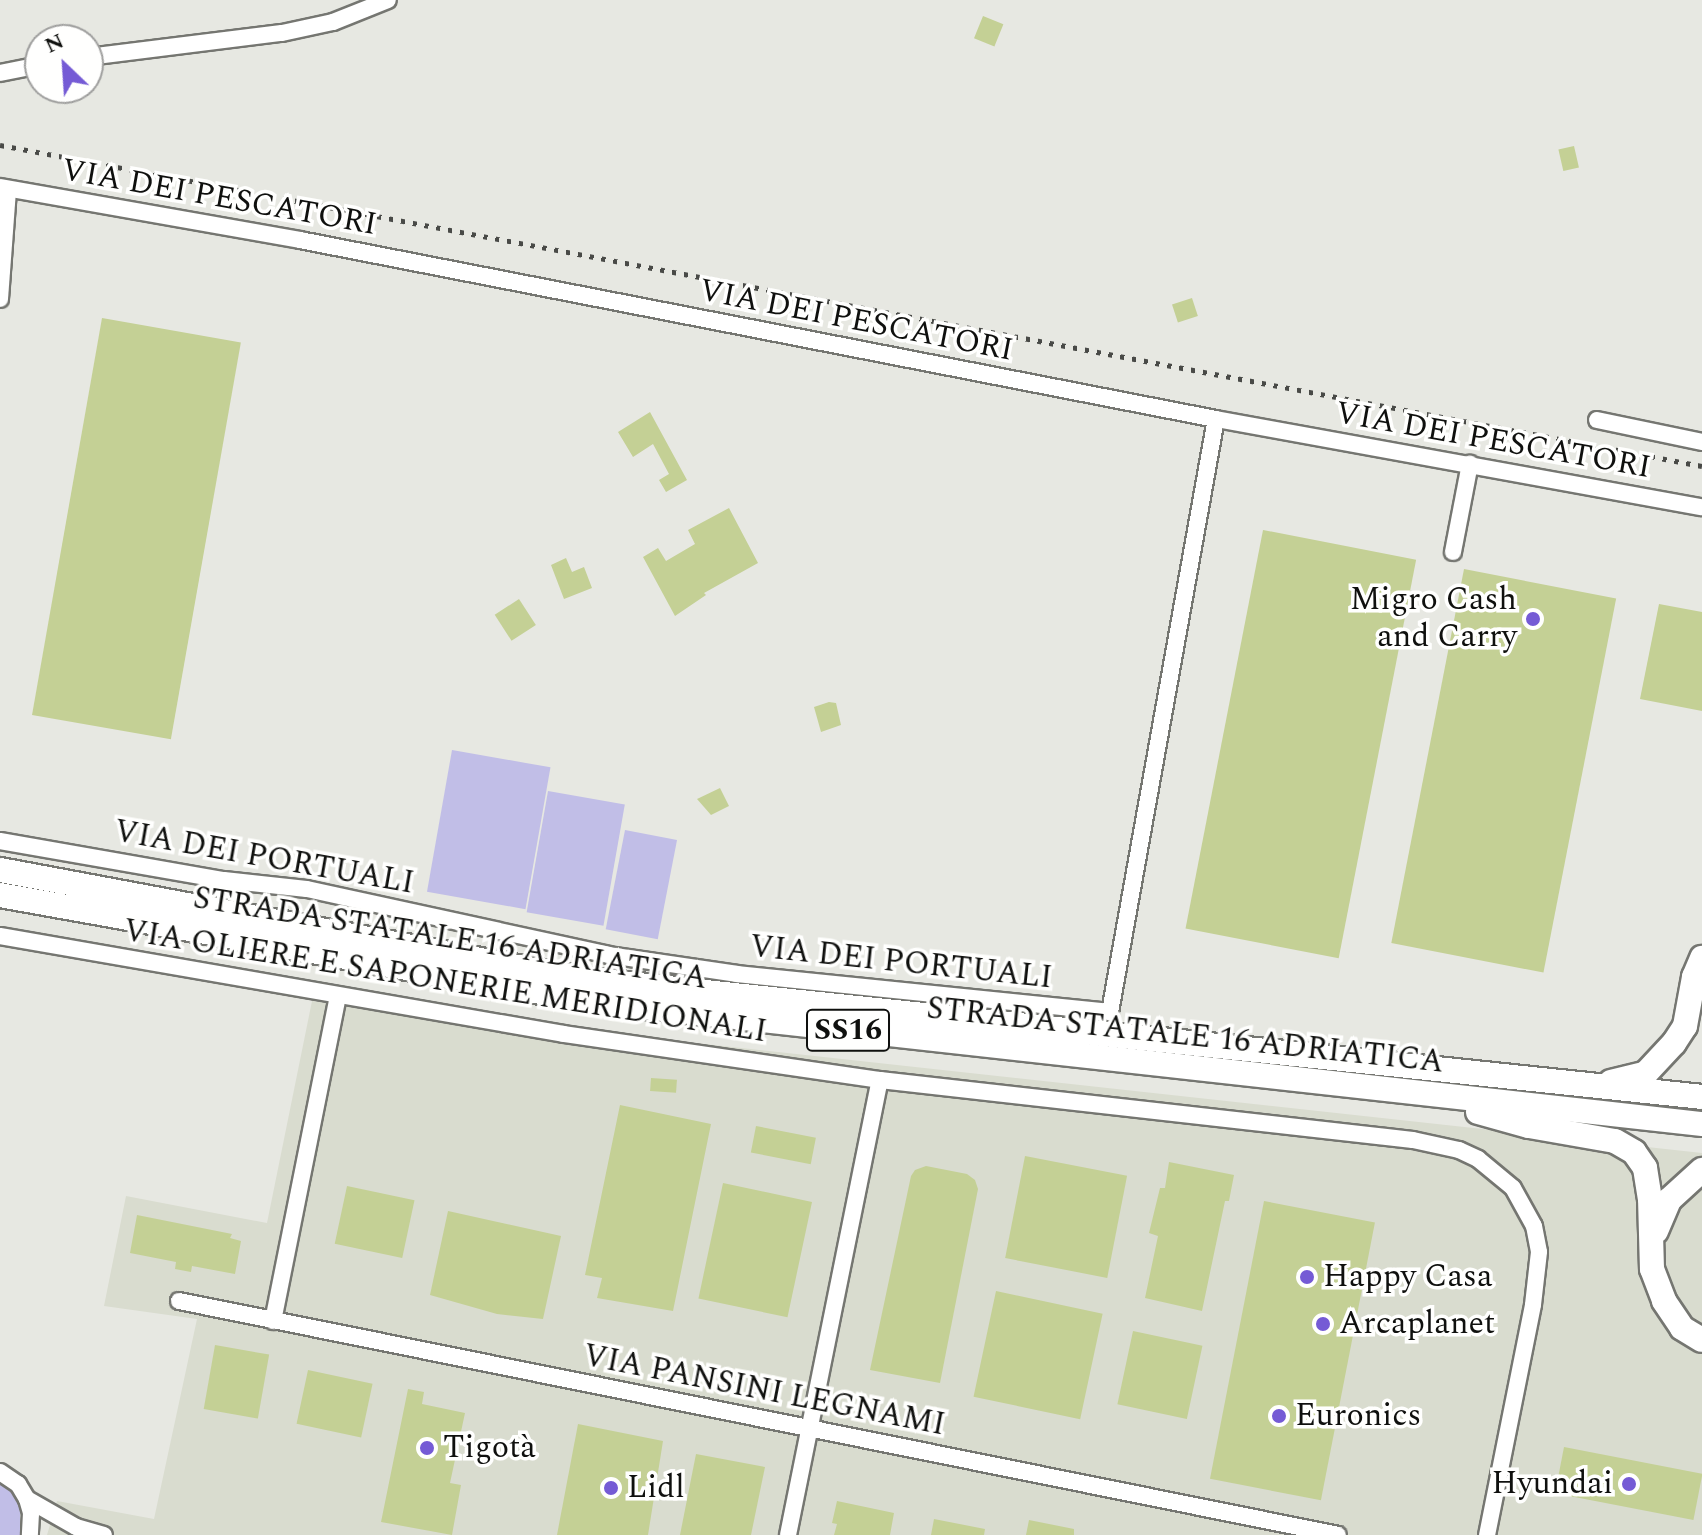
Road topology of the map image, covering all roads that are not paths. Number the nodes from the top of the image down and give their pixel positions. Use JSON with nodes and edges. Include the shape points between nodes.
{"nodes":[{"id":1,"x":388,"y":0,"type":"edge"},
{"id":2,"x":104,"y":55,"type":"edge"},
{"id":3,"x":24,"y":68,"type":"edge"},
{"id":4,"x":0,"y":73,"type":"edge"},
{"id":5,"x":4,"y":188,"type":"edge"},
{"id":6,"x":0,"y":299,"type":"edge"},
{"id":7,"x":1216,"y":419,"type":"junction"},
{"id":8,"x":1597,"y":420,"type":"dead end"},
{"id":9,"x":1702,"y":442,"type":"edge"},
{"id":10,"x":1470,"y":464,"type":"junction"},
{"id":11,"x":1702,"y":507,"type":"edge"},
{"id":12,"x":1453,"y":552,"type":"dead end"},
{"id":13,"x":0,"y":841,"type":"edge"},
{"id":14,"x":0,"y":870,"type":"edge"},
{"id":15,"x":0,"y":895,"type":"edge"},
{"id":16,"x":0,"y":936,"type":"edge"},
{"id":17,"x":1698,"y":968,"type":"edge"},
{"id":18,"x":338,"y":995,"type":"junction"},
{"id":19,"x":1702,"y":1032,"type":"edge"},
{"id":20,"x":880,"y":1080,"type":"junction"},
{"id":21,"x":1565,"y":1084,"type":"junction"},
{"id":22,"x":1405,"y":1093,"type":"junction"},
{"id":23,"x":1702,"y":1097,"type":"edge"},
{"id":24,"x":1702,"y":1124,"type":"edge"},
{"id":25,"x":1702,"y":1170,"type":"edge"},
{"id":26,"x":1652,"y":1241,"type":"junction"},
{"id":27,"x":179,"y":1301,"type":"dead end"},
{"id":28,"x":273,"y":1321,"type":"junction"},
{"id":29,"x":1702,"y":1340,"type":"edge"},
{"id":30,"x":810,"y":1429,"type":"junction"},
{"id":31,"x":0,"y":1472,"type":"edge"},
{"id":32,"x":27,"y":1499,"type":"junction"},
{"id":33,"x":30,"y":1535,"type":"edge"},
{"id":34,"x":104,"y":1535,"type":"edge"},
{"id":35,"x":788,"y":1535,"type":"edge"},
{"id":36,"x":1338,"y":1535,"type":"edge"},
{"id":37,"x":1487,"y":1535,"type":"edge"}],
"edges":[{"from":1,"to":2,"type":"street","via":[[333,22],[282,33]]},
{"from":3,"to":4,"type":"street"},
{"from":5,"to":6,"type":"street"},
{"from":5,"to":7,"type":"street","name":"VIA DEI PESCATORI","via":[[300,240]]},
{"from":7,"to":10,"type":"street","name":"VIA DEI PESCATORI"},
{"from":7,"to":13,"type":"street","name":"VIA DEI PORTUALI","via":[[1110,1012],[737,974],[609,955],[307,889]]},
{"from":8,"to":9,"type":"street"},
{"from":10,"to":11,"type":"street","name":"VIA DEI PESCATORI"},
{"from":10,"to":12,"type":"street"},
{"from":14,"to":21,"type":"highway","name":"STRADA STATALE 16 ADRIATICA","number":"SS16","via":[[582,979]]},
{"from":15,"to":22,"type":"highway","name":"STRADA STATALE 16 ADRIATICA","number":"SS16","via":[[591,1001]]},
{"from":16,"to":18,"type":"street","name":"VIA OLIERE E SAPONERIE MERIDIONALI"},
{"from":17,"to":19,"type":"highway","via":[[1694,1001]]},
{"from":17,"to":21,"type":"highway","via":[[1685,1026],[1646,1073],[1625,1081]]},
{"from":18,"to":20,"type":"street","name":"VIA OLIERE E SAPONERIE MERIDIONALI"},
{"from":18,"to":28,"type":"street"},
{"from":20,"to":30,"type":"street"},
{"from":20,"to":37,"type":"street","name":"VIA OLIERE E SAPONERIE MERIDIONALI","via":[[1434,1143],[1499,1173],[1534,1226],[1539,1272]]},
{"from":21,"to":23,"type":"highway","name":"STRADA STATALE 16 ADRIATICA","number":"SS16"},
{"from":22,"to":24,"type":"highway","name":"STRADA STATALE 16 ADRIATICA","number":"SS16"},
{"from":22,"to":26,"type":"highway","via":[[1529,1126],[1615,1141],[1634,1152],[1645,1168]]},
{"from":25,"to":26,"type":"highway","via":[[1669,1200]]},
{"from":26,"to":29,"type":"highway","via":[[1652,1269],[1664,1301],[1682,1328]]},
{"from":27,"to":28,"type":"street","name":"VIA PANSINI LEGNAMI"},
{"from":28,"to":30,"type":"street","name":"VIA PANSINI LEGNAMI"},
{"from":30,"to":35,"type":"street"},
{"from":30,"to":36,"type":"street","name":"VIA PANSINI LEGNAMI"},
{"from":31,"to":32,"type":"street","via":[[18,1484]]},
{"from":32,"to":33,"type":"street"},
{"from":32,"to":34,"type":"street","via":[[76,1527]]}]}
